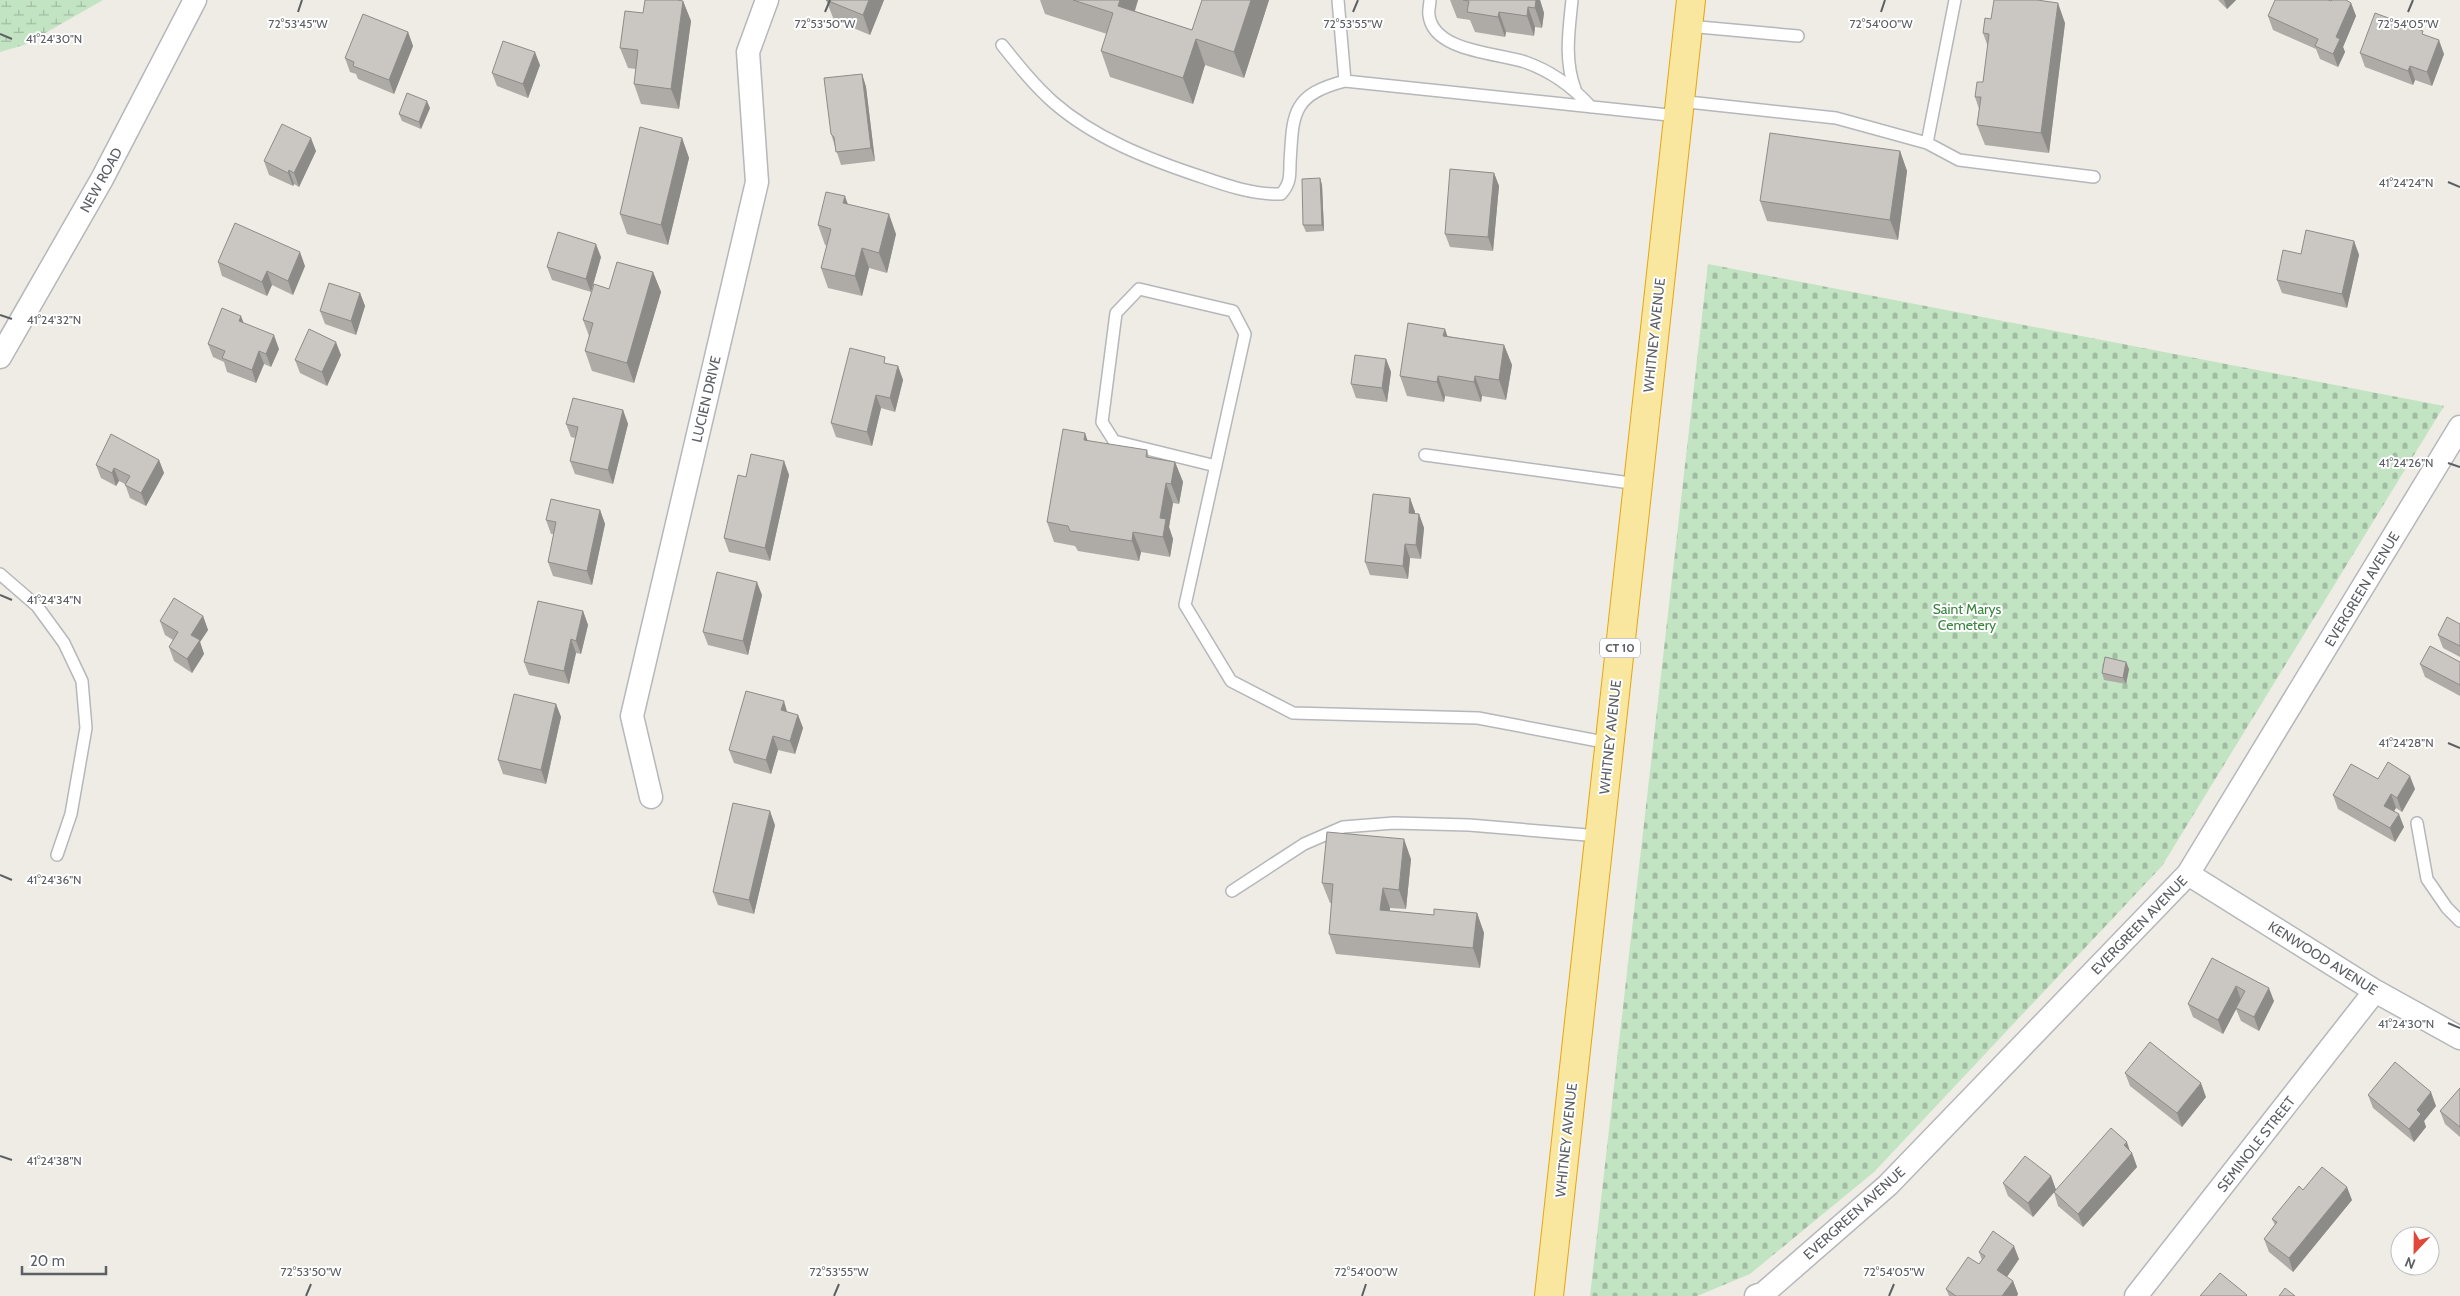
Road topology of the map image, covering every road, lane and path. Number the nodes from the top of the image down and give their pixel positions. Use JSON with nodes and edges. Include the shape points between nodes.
{"nodes":[{"id":1,"x":195,"y":0,"type":"edge"},
{"id":2,"x":767,"y":0,"type":"edge"},
{"id":3,"x":1338,"y":0,"type":"edge"},
{"id":4,"x":1430,"y":0,"type":"edge"},
{"id":5,"x":1572,"y":0,"type":"edge"},
{"id":6,"x":1955,"y":0,"type":"edge"},
{"id":7,"x":1690,"y":13,"type":"edge"},
{"id":8,"x":1798,"y":36,"type":"dead end"},
{"id":9,"x":1002,"y":45,"type":"dead end"},
{"id":10,"x":1345,"y":81,"type":"junction"},
{"id":11,"x":1575,"y":89,"type":"junction"},
{"id":12,"x":1591,"y":107,"type":"junction"},
{"id":13,"x":1679,"y":109,"type":"junction"},
{"id":14,"x":1927,"y":144,"type":"junction"},
{"id":15,"x":2094,"y":177,"type":"dead end"},
{"id":16,"x":0,"y":357,"type":"edge"},
{"id":17,"x":2460,"y":427,"type":"edge"},
{"id":18,"x":1425,"y":455,"type":"dead end"},
{"id":19,"x":1216,"y":466,"type":"junction"},
{"id":20,"x":1638,"y":484,"type":"junction"},
{"id":21,"x":0,"y":574,"type":"edge"},
{"id":22,"x":1609,"y":743,"type":"junction"},
{"id":23,"x":651,"y":798,"type":"dead end"},
{"id":24,"x":2416,"y":823,"type":"dead end"},
{"id":25,"x":1599,"y":836,"type":"junction"},
{"id":26,"x":57,"y":856,"type":"dead end"},
{"id":27,"x":2188,"y":874,"type":"junction"},
{"id":28,"x":1232,"y":891,"type":"dead end"},
{"id":29,"x":2460,"y":921,"type":"edge"},
{"id":30,"x":2375,"y":991,"type":"junction"},
{"id":31,"x":2460,"y":1038,"type":"edge"},
{"id":32,"x":1548,"y":1296,"type":"edge"},
{"id":33,"x":1756,"y":1296,"type":"edge"},
{"id":34,"x":2136,"y":1296,"type":"edge"}],
"edges":[{"from":1,"to":16,"type":"street","name":"NEW ROAD","via":[[102,179]]},
{"from":2,"to":23,"type":"street","name":"LUCIEN DRIVE","via":[[748,52],[757,182],[632,716]]},
{"from":3,"to":10,"type":"lane"},
{"from":4,"to":11,"type":"lane","via":[[1429,16],[1433,28],[1452,43],[1489,55],[1523,61]]},
{"from":5,"to":11,"type":"lane","via":[[1568,57]]},
{"from":6,"to":14,"type":"lane"},
{"from":7,"to":8,"type":"lane"},
{"from":7,"to":13,"type":"highway","name":"WHITNEY AVENUE","number":"CT 10"},
{"from":9,"to":10,"type":"lane","via":[[1054,103],[1108,140],[1164,165],[1264,195],[1281,194],[1289,184],[1292,119],[1307,96]]},
{"from":10,"to":12,"type":"lane"},
{"from":11,"to":12,"type":"lane"},
{"from":12,"to":13,"type":"lane"},
{"from":13,"to":14,"type":"lane","via":[[1836,118]]},
{"from":13,"to":20,"type":"highway","name":"WHITNEY AVENUE","number":"CT 10"},
{"from":14,"to":15,"type":"lane","via":[[1959,160]]},
{"from":17,"to":27,"type":"street","name":"EVERGREEN AVENUE"},
{"from":18,"to":20,"type":"lane"},
{"from":19,"to":19,"type":"lane","via":[[1245,334],[1233,311],[1139,289],[1116,313],[1102,422],[1114,441]]},
{"from":19,"to":22,"type":"lane","via":[[1185,605],[1231,681],[1293,714],[1478,718]]},
{"from":20,"to":22,"type":"highway","name":"WHITNEY AVENUE","number":"CT 10"},
{"from":21,"to":26,"type":"lane","via":[[37,606],[64,643],[82,681],[86,728],[71,814]]},
{"from":22,"to":25,"type":"highway","name":"WHITNEY AVENUE","number":"CT 10"},
{"from":24,"to":29,"type":"lane","via":[[2427,879]]},
{"from":25,"to":28,"type":"lane","via":[[1469,825],[1394,823],[1343,827],[1304,844]]},
{"from":25,"to":32,"type":"highway","name":"WHITNEY AVENUE","number":"CT 10"},
{"from":27,"to":30,"type":"street","name":"KENWOOD AVENUE"},
{"from":27,"to":33,"type":"street","name":"EVERGREEN AVENUE","via":[[1888,1185],[1764,1293]]},
{"from":30,"to":31,"type":"street","name":"KENWOOD AVENUE"},
{"from":30,"to":34,"type":"street","name":"SEMINOLE STREET"}]}
